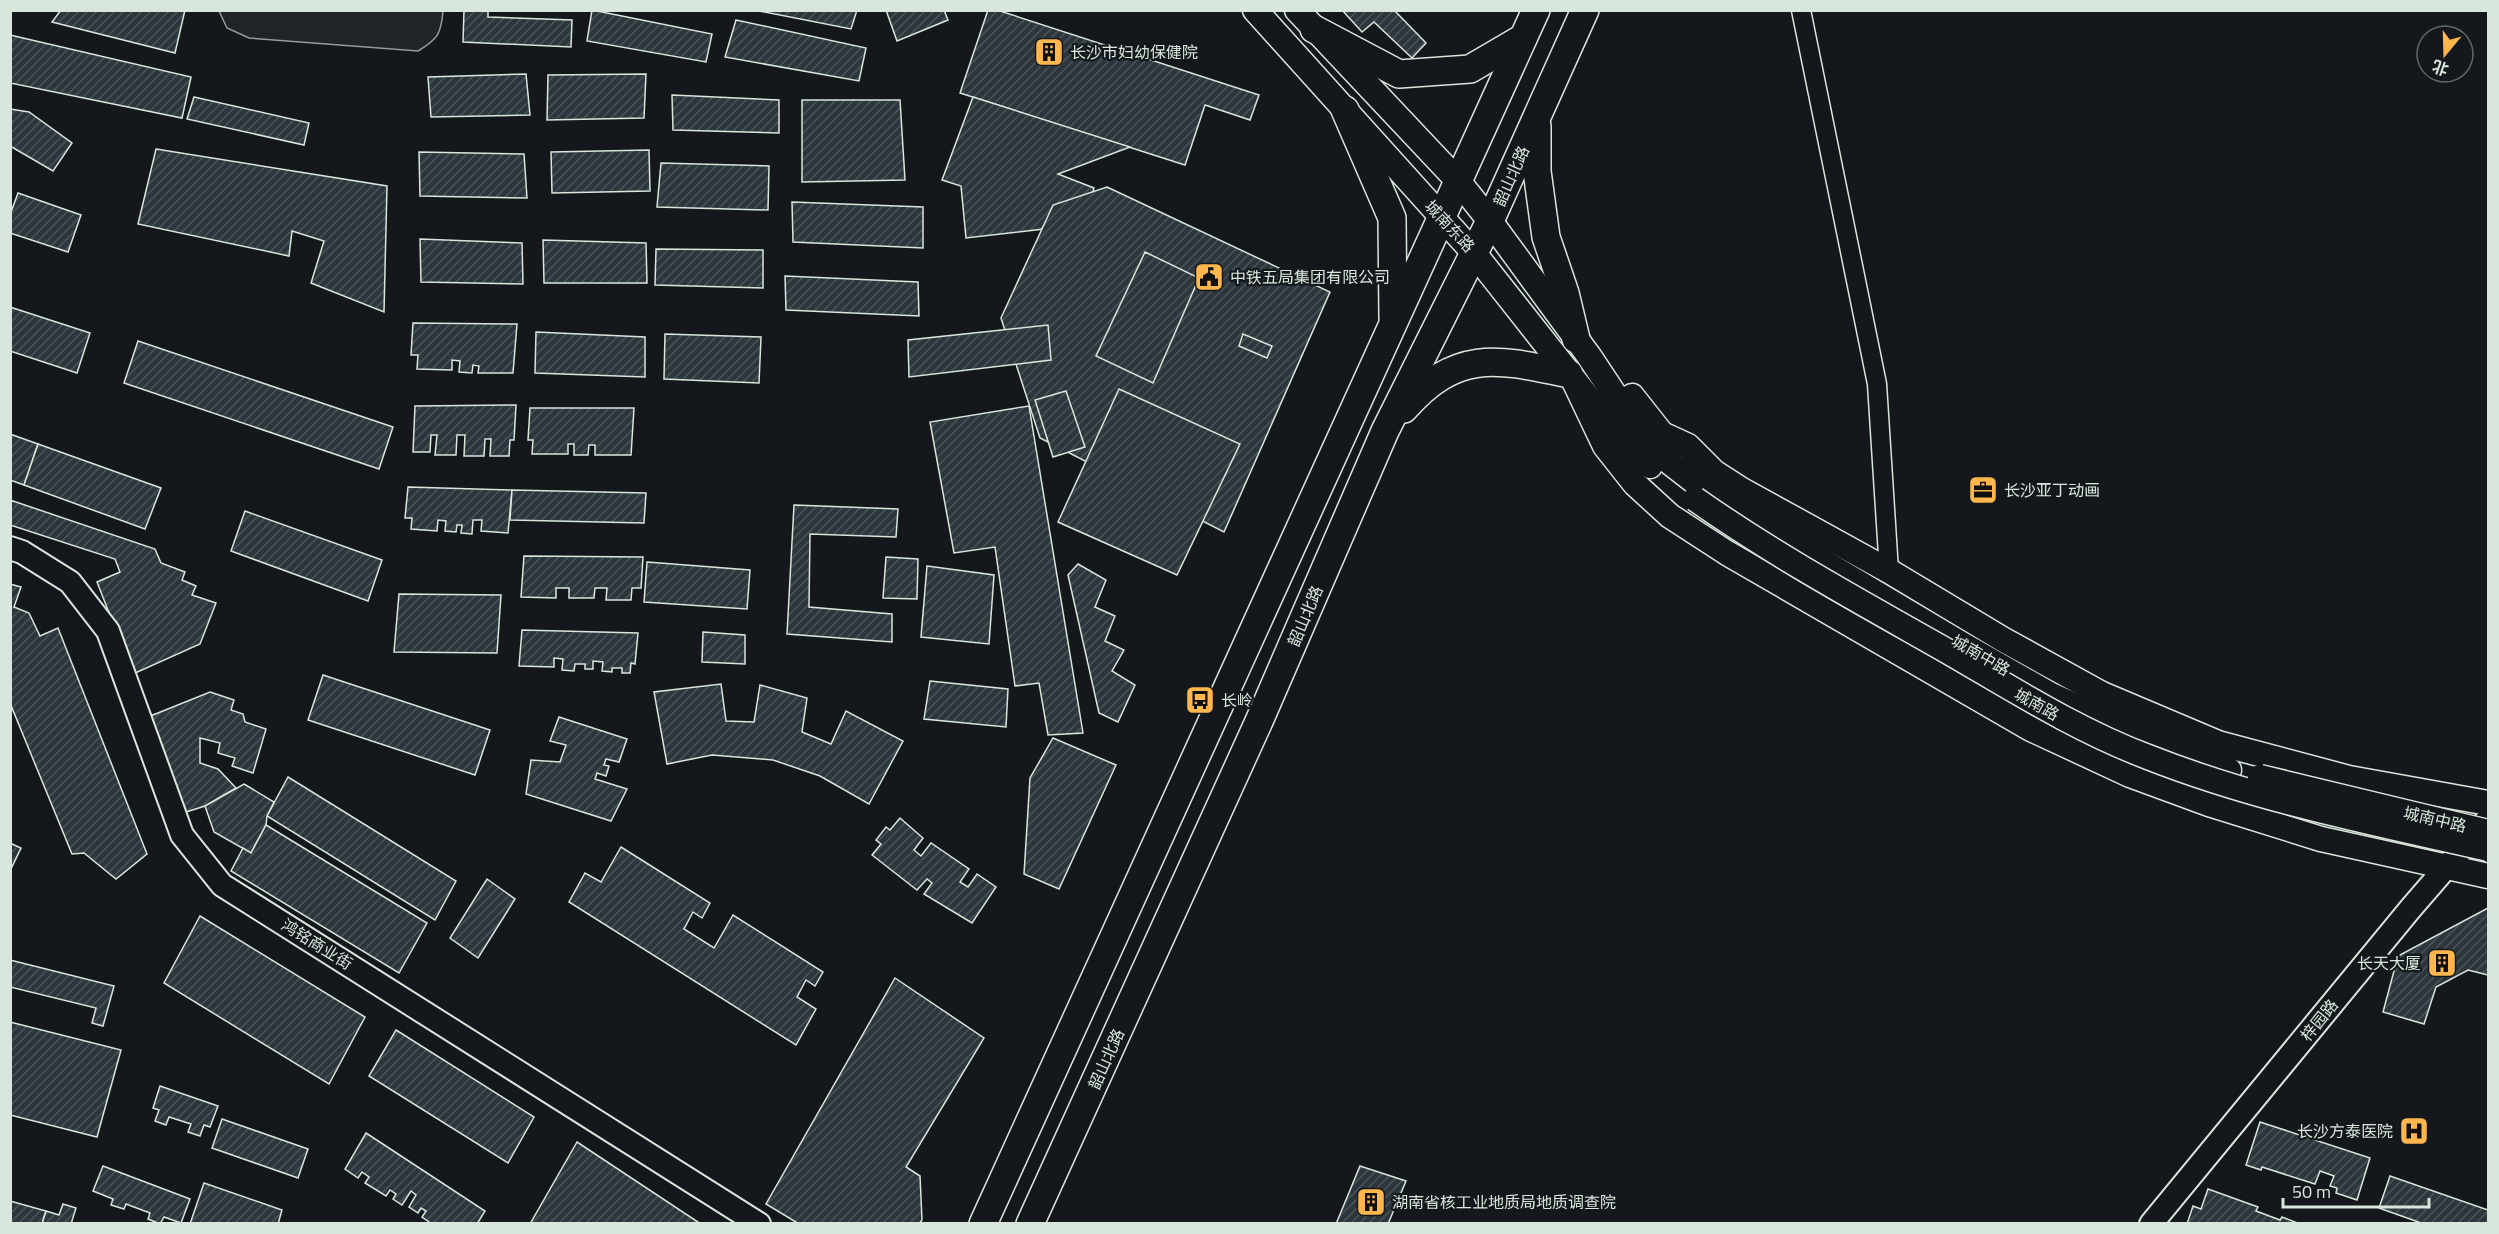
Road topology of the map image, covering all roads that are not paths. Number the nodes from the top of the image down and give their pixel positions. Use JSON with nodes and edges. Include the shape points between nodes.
{"nodes":[{"id":1,"x":1256,"y":10,"type":"edge"},
{"id":2,"x":1536,"y":10,"type":"edge"},
{"id":3,"x":1585,"y":10,"type":"edge"},
{"id":4,"x":1801,"y":10,"type":"edge"},
{"id":5,"x":1306,"y":20,"type":"edge"},
{"id":6,"x":1523,"y":38,"type":"junction"},
{"id":7,"x":1344,"y":110,"type":"junction"},
{"id":8,"x":1539,"y":113,"type":"junction"},
{"id":9,"x":1459,"y":182,"type":"junction"},
{"id":10,"x":1442,"y":219,"type":"junction"},
{"id":11,"x":1490,"y":221,"type":"junction"},
{"id":12,"x":1474,"y":253,"type":"junction"},
{"id":13,"x":1393,"y":326,"type":"junction"},
{"id":14,"x":1583,"y":347,"type":"junction"},
{"id":15,"x":1571,"y":377,"type":"junction"},
{"id":16,"x":1385,"y":431,"type":"junction"},
{"id":17,"x":1640,"y":447,"type":"junction"},
{"id":18,"x":10,"y":548,"type":"edge"},
{"id":19,"x":1889,"y":571,"type":"junction"},
{"id":20,"x":2488,"y":803,"type":"edge"},
{"id":21,"x":2488,"y":819,"type":"edge"},
{"id":22,"x":2488,"y":832,"type":"edge"},
{"id":23,"x":2488,"y":849,"type":"edge"},
{"id":24,"x":2446,"y":866,"type":"junction"},
{"id":25,"x":2488,"y":876,"type":"edge"},
{"id":26,"x":759,"y":1224,"type":"edge"},
{"id":27,"x":983,"y":1224,"type":"edge"},
{"id":28,"x":1030,"y":1224,"type":"edge"},
{"id":29,"x":2151,"y":1224,"type":"edge"}],
"edges":[{"from":1,"to":7,"type":"main road","name":"城南东路"},
{"from":2,"to":6,"type":"main road"},
{"from":3,"to":8,"type":"main road","name":"韶山北路"},
{"from":4,"to":19,"type":"street","via":[[1876,384]]},
{"from":5,"to":6,"type":"main road","via":[[1400,74],[1470,69]]},
{"from":5,"to":9,"type":"main road","name":"城南东路"},
{"from":6,"to":9,"type":"main road"},
{"from":7,"to":10,"type":"main road","name":"城南东路"},
{"from":7,"to":13,"type":"main road","via":[[1392,218]]},
{"from":8,"to":11,"type":"main road","name":"韶山北路"},
{"from":8,"to":14,"type":"main road","via":[[1537,171],[1545,229]]},
{"from":9,"to":10,"type":"main road"},
{"from":9,"to":11,"type":"main road","name":"城南东路"},
{"from":10,"to":12,"type":"main road","name":"城南东路"},
{"from":10,"to":13,"type":"main road"},
{"from":11,"to":12,"type":"main road","name":"韶山北路"},
{"from":11,"to":14,"type":"main road","name":"城南东路"},
{"from":12,"to":15,"type":"main road","name":"城南东路"},
{"from":12,"to":16,"type":"main road","name":"韶山北路"},
{"from":13,"to":27,"type":"main road"},
{"from":14,"to":17,"type":"main road","name":"城南东路"},
{"from":14,"to":19,"type":"main road","via":[[1662,434],[1688,447],[1714,472],[1742,490]]},
{"from":15,"to":16,"type":"main road","via":[[1513,363],[1471,363],[1451,370],[1418,393]]},
{"from":15,"to":17,"type":"main road","name":"城南东路"},
{"from":15,"to":24,"type":"main road","via":[[1605,446],[1635,484],[1670,516],[2031,729],[2130,775],[2209,804],[2321,839]]},
{"from":16,"to":28,"type":"main road","name":"韶山北路","via":[[1260,719]]},
{"from":17,"to":22,"type":"main road","name":"城南中路","bridge":true,"via":[[1713,496],[1960,643],[2096,717],[2229,770]]},
{"from":17,"to":23,"type":"main road","name":"城南路","bridge":true,"via":[[1663,477],[1775,552],[2090,733],[2226,785]]},
{"from":18,"to":26,"type":"street","name":"鸿铭商业街","via":[[70,582],[108,631],[182,835],[222,885]]},
{"from":19,"to":20,"type":"main road","via":[[2102,694],[2218,743],[2349,778]]},
{"from":21,"to":24,"type":"street","name":"梓园路"},
{"from":24,"to":25,"type":"main road"},
{"from":24,"to":29,"type":"street","name":"梓园路"}]}
